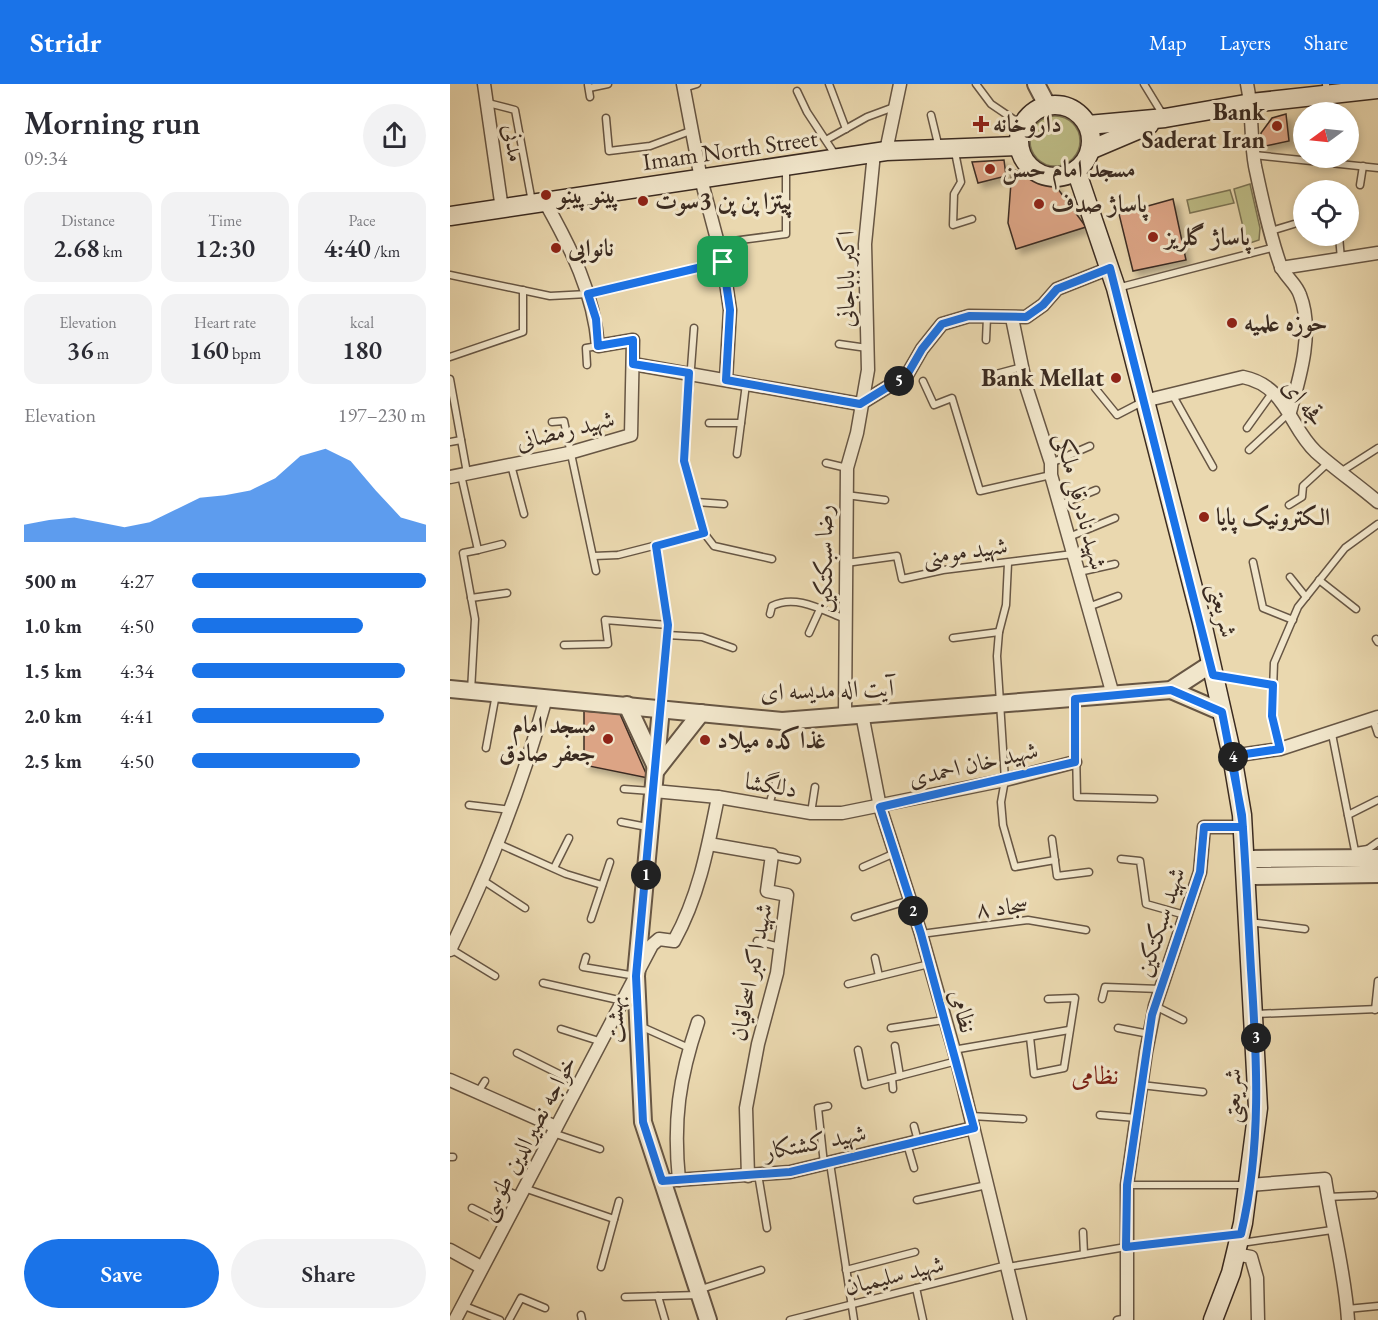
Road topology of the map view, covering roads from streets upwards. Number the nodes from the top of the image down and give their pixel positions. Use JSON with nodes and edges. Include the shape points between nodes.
{"nodes":[{"id":1,"x":484,"y":84,"type":"edge"},
{"id":2,"x":900,"y":84,"type":"edge"},
{"id":3,"x":1036,"y":84,"type":"edge"},
{"id":4,"x":1247,"y":84,"type":"edge"},
{"id":5,"x":684,"y":86,"type":"edge"},
{"id":6,"x":1378,"y":89,"type":"edge"},
{"id":7,"x":1327,"y":97,"type":"edge"},
{"id":8,"x":1251,"y":103,"type":"junction"},
{"id":9,"x":1047,"y":105,"type":"junction"},
{"id":10,"x":1165,"y":118,"type":"junction"},
{"id":11,"x":1088,"y":125,"type":"junction"},
{"id":12,"x":1019,"y":146,"type":"junction"},
{"id":13,"x":1090,"y":150,"type":"junction"},
{"id":14,"x":880,"y":152,"type":"junction"},
{"id":15,"x":1076,"y":170,"type":"junction"},
{"id":16,"x":701,"y":179,"type":"junction"},
{"id":17,"x":538,"y":203,"type":"junction"},
{"id":18,"x":502,"y":209,"type":"junction"},
{"id":19,"x":450,"y":216,"type":"edge"},
{"id":20,"x":1378,"y":253,"type":"edge"},
{"id":21,"x":1110,"y":268,"type":"junction"},
{"id":22,"x":1281,"y":268,"type":"junction"},
{"id":23,"x":1012,"y":318,"type":"junction"},
{"id":24,"x":633,"y":364,"type":"junction"},
{"id":25,"x":726,"y":380,"type":"junction"},
{"id":26,"x":1144,"y":400,"type":"junction"},
{"id":27,"x":860,"y":404,"type":"junction"},
{"id":28,"x":1290,"y":412,"type":"junction"},
{"id":29,"x":459,"y":475,"type":"edge"},
{"id":30,"x":1378,"y":502,"type":"edge"},
{"id":31,"x":1212,"y":669,"type":"junction"},
{"id":32,"x":450,"y":689,"type":"edge"},
{"id":33,"x":1171,"y":690,"type":"junction"},
{"id":34,"x":1113,"y":695,"type":"junction"},
{"id":35,"x":546,"y":698,"type":"junction"},
{"id":36,"x":627,"y":705,"type":"junction"},
{"id":37,"x":661,"y":708,"type":"junction"},
{"id":38,"x":701,"y":712,"type":"junction"},
{"id":39,"x":1222,"y":712,"type":"junction"},
{"id":40,"x":854,"y":715,"type":"junction"},
{"id":41,"x":1375,"y":718,"type":"edge"},
{"id":42,"x":1232,"y":756,"type":"junction"},
{"id":43,"x":1075,"y":762,"type":"road end"},
{"id":44,"x":657,"y":769,"type":"junction"},
{"id":45,"x":654,"y":791,"type":"junction"},
{"id":46,"x":718,"y":797,"type":"junction"},
{"id":47,"x":880,"y":807,"type":"junction"},
{"id":48,"x":1243,"y":827,"type":"junction"},
{"id":49,"x":708,"y":844,"type":"junction"},
{"id":50,"x":1374,"y":863,"type":"edge"},
{"id":51,"x":1246,"y":869,"type":"junction"},
{"id":52,"x":450,"y":950,"type":"edge"},
{"id":53,"x":636,"y":976,"type":"junction"},
{"id":54,"x":698,"y":1022,"type":"dead end"},
{"id":55,"x":450,"y":1080,"type":"edge"},
{"id":56,"x":972,"y":1122,"type":"junction"},
{"id":57,"x":555,"y":1130,"type":"junction"},
{"id":58,"x":753,"y":1175,"type":"junction"},
{"id":59,"x":679,"y":1180,"type":"junction"},
{"id":60,"x":662,"y":1181,"type":"junction"},
{"id":61,"x":1249,"y":1185,"type":"junction"},
{"id":62,"x":1238,"y":1244,"type":"junction"},
{"id":63,"x":450,"y":1250,"type":"edge"},
{"id":64,"x":481,"y":1267,"type":"junction"},
{"id":65,"x":1347,"y":1314,"type":"edge"},
{"id":66,"x":455,"y":1320,"type":"edge"},
{"id":67,"x":708,"y":1320,"type":"edge"},
{"id":68,"x":1020,"y":1320,"type":"edge"},
{"id":69,"x":1124,"y":1320,"type":"edge"},
{"id":70,"x":1214,"y":1320,"type":"edge"},
{"id":71,"x":1258,"y":1320,"type":"edge"}],
"edges":[{"from":1,"to":18,"type":"street","name":"مدنی"},
{"from":2,"to":14,"type":"street","name":"اکبر باباجانی"},
{"from":3,"to":9,"type":"street"},
{"from":4,"to":8,"type":"street"},
{"from":5,"to":16,"type":"street"},
{"from":6,"to":7,"type":"main road"},
{"from":7,"to":8,"type":"main road"},
{"from":8,"to":10,"type":"main road"},
{"from":8,"to":22,"type":"street","via":[[1254,155]]},
{"from":9,"to":11,"type":"main road","via":[[1071,108]]},
{"from":9,"to":12,"type":"main road","via":[[1037,109],[1022,125]]},
{"from":10,"to":11,"type":"main road"},
{"from":10,"to":13,"type":"main road"},
{"from":11,"to":13,"type":"main road"},
{"from":12,"to":14,"type":"main road","name":"Imam North Street"},
{"from":12,"to":15,"type":"main road","via":[[1030,168],[1040,174],[1052,177]]},
{"from":13,"to":15,"type":"main road"},
{"from":14,"to":16,"type":"main road","name":"Imam North Street"},
{"from":14,"to":27,"type":"street","name":"اکبر باباجانی","via":[[865,244],[868,370]]},
{"from":15,"to":21,"type":"main road","name":"شریعتی"},
{"from":16,"to":17,"type":"main road","name":"Imam North Street"},
{"from":16,"to":25,"type":"street","via":[[723,262],[730,310]]},
{"from":17,"to":18,"type":"main road","name":"Imam North Street"},
{"from":17,"to":24,"type":"street","name":"شهید رمضانی","via":[[575,259],[596,319],[598,346],[633,340]]},
{"from":18,"to":19,"type":"main road","name":"Imam North Street"},
{"from":20,"to":22,"type":"street"},
{"from":21,"to":23,"type":"street","via":[[1057,289],[1026,317]]},
{"from":21,"to":26,"type":"main road","name":"شریعتی"},
{"from":22,"to":28,"type":"street","via":[[1303,302],[1305,349]]},
{"from":23,"to":27,"type":"street","via":[[969,316],[942,324],[907,375]]},
{"from":23,"to":34,"type":"street","name":"شهید نادرقلی ملکی","via":[[1022,367]]},
{"from":24,"to":25,"type":"street"},
{"from":24,"to":29,"type":"street","name":"شهید رمضانی","via":[[631,435],[569,453]]},
{"from":25,"to":27,"type":"street"},
{"from":26,"to":28,"type":"street","name":"قجه ای","via":[[1243,376],[1259,380]]},
{"from":26,"to":31,"type":"main road","name":"شریعتی"},
{"from":27,"to":40,"type":"street","name":"رضا سبکتکین","via":[[857,434],[847,468],[846,495],[845,619]]},
{"from":28,"to":30,"type":"street","name":"قجه ای","via":[[1314,450]]},
{"from":31,"to":33,"type":"street"},
{"from":31,"to":39,"type":"main road","name":"شریعتی"},
{"from":32,"to":35,"type":"street","name":"آیت اله مدیسه ای"},
{"from":33,"to":34,"type":"street","name":"آیت اله مدیسه ای"},
{"from":33,"to":39,"type":"street"},
{"from":34,"to":40,"type":"street","name":"آیت اله مدیسه ای"},
{"from":35,"to":36,"type":"street","name":"آیت اله مدیسه ای"},
{"from":35,"to":52,"type":"street","via":[[527,769],[499,844]]},
{"from":36,"to":37,"type":"street","name":"آیت اله مدیسه ای"},
{"from":36,"to":44,"type":"street"},
{"from":37,"to":38,"type":"street","name":"آیت اله مدیسه ای"},
{"from":37,"to":44,"type":"street","name":"بهشت"},
{"from":38,"to":40,"type":"street","name":"آیت اله مدیسه ای","via":[[782,721]]},
{"from":38,"to":44,"type":"street"},
{"from":39,"to":42,"type":"main road","name":"شریعتی"},
{"from":40,"to":47,"type":"street","name":"نظامی"},
{"from":41,"to":42,"type":"street","via":[[1280,749]]},
{"from":42,"to":48,"type":"main road","name":"شریعتی"},
{"from":43,"to":47,"type":"street","name":"شهید خان احمدی"},
{"from":44,"to":45,"type":"street","name":"بهشت"},
{"from":45,"to":46,"type":"street","name":"دلگشا"},
{"from":45,"to":53,"type":"street","name":"بهشت"},
{"from":46,"to":47,"type":"street","name":"دلگشا","via":[[811,813]]},
{"from":46,"to":49,"type":"street"},
{"from":47,"to":56,"type":"street","name":"نظامی","via":[[921,934]]},
{"from":48,"to":51,"type":"main road","name":"شریعتی"},
{"from":48,"to":69,"type":"street","name":"شهید سبکتکین","via":[[1204,827],[1200,872],[1155,1006],[1127,1185]]},
{"from":49,"to":53,"type":"street","name":"خواجه نصیرالدین طوسی","via":[[686,920],[674,941],[659,939],[652,945]]},
{"from":49,"to":58,"type":"street","name":"شهید اکبر اسحاقیان","via":[[771,855],[767,891],[787,895],[777,973],[746,1108]]},
{"from":50,"to":51,"type":"street","via":[[1252,859]]},
{"from":51,"to":61,"type":"main road","name":"شریعتی","via":[[1258,1108]]},
{"from":53,"to":57,"type":"street","name":"خواجه نصیرالدین طوسی"},
{"from":53,"to":60,"type":"street","name":"بهشت","via":[[643,1122]]},
{"from":54,"to":59,"type":"street","via":[[677,1104]]},
{"from":55,"to":57,"type":"street"},
{"from":56,"to":58,"type":"street","name":"شهید کشتکار","via":[[912,1143],[827,1164]]},
{"from":56,"to":68,"type":"street","name":"نظامی"},
{"from":57,"to":64,"type":"street","name":"خواجه نصیرالدین طوسی"},
{"from":58,"to":59,"type":"street","name":"شهید کشتکار"},
{"from":59,"to":60,"type":"street","name":"شهید کشتکار"},
{"from":60,"to":67,"type":"street","name":"بهشت"},
{"from":61,"to":62,"type":"main road","name":"شریعتی"},
{"from":61,"to":65,"type":"street","via":[[1325,1179],[1332,1230],[1343,1269]]},
{"from":62,"to":70,"type":"main road","name":"شریعتی"},
{"from":62,"to":71,"type":"street","via":[[1251,1257],[1257,1278]]},
{"from":63,"to":64,"type":"street"},
{"from":64,"to":66,"type":"street","name":"خواجه نصیرالدین طوسی"}]}
